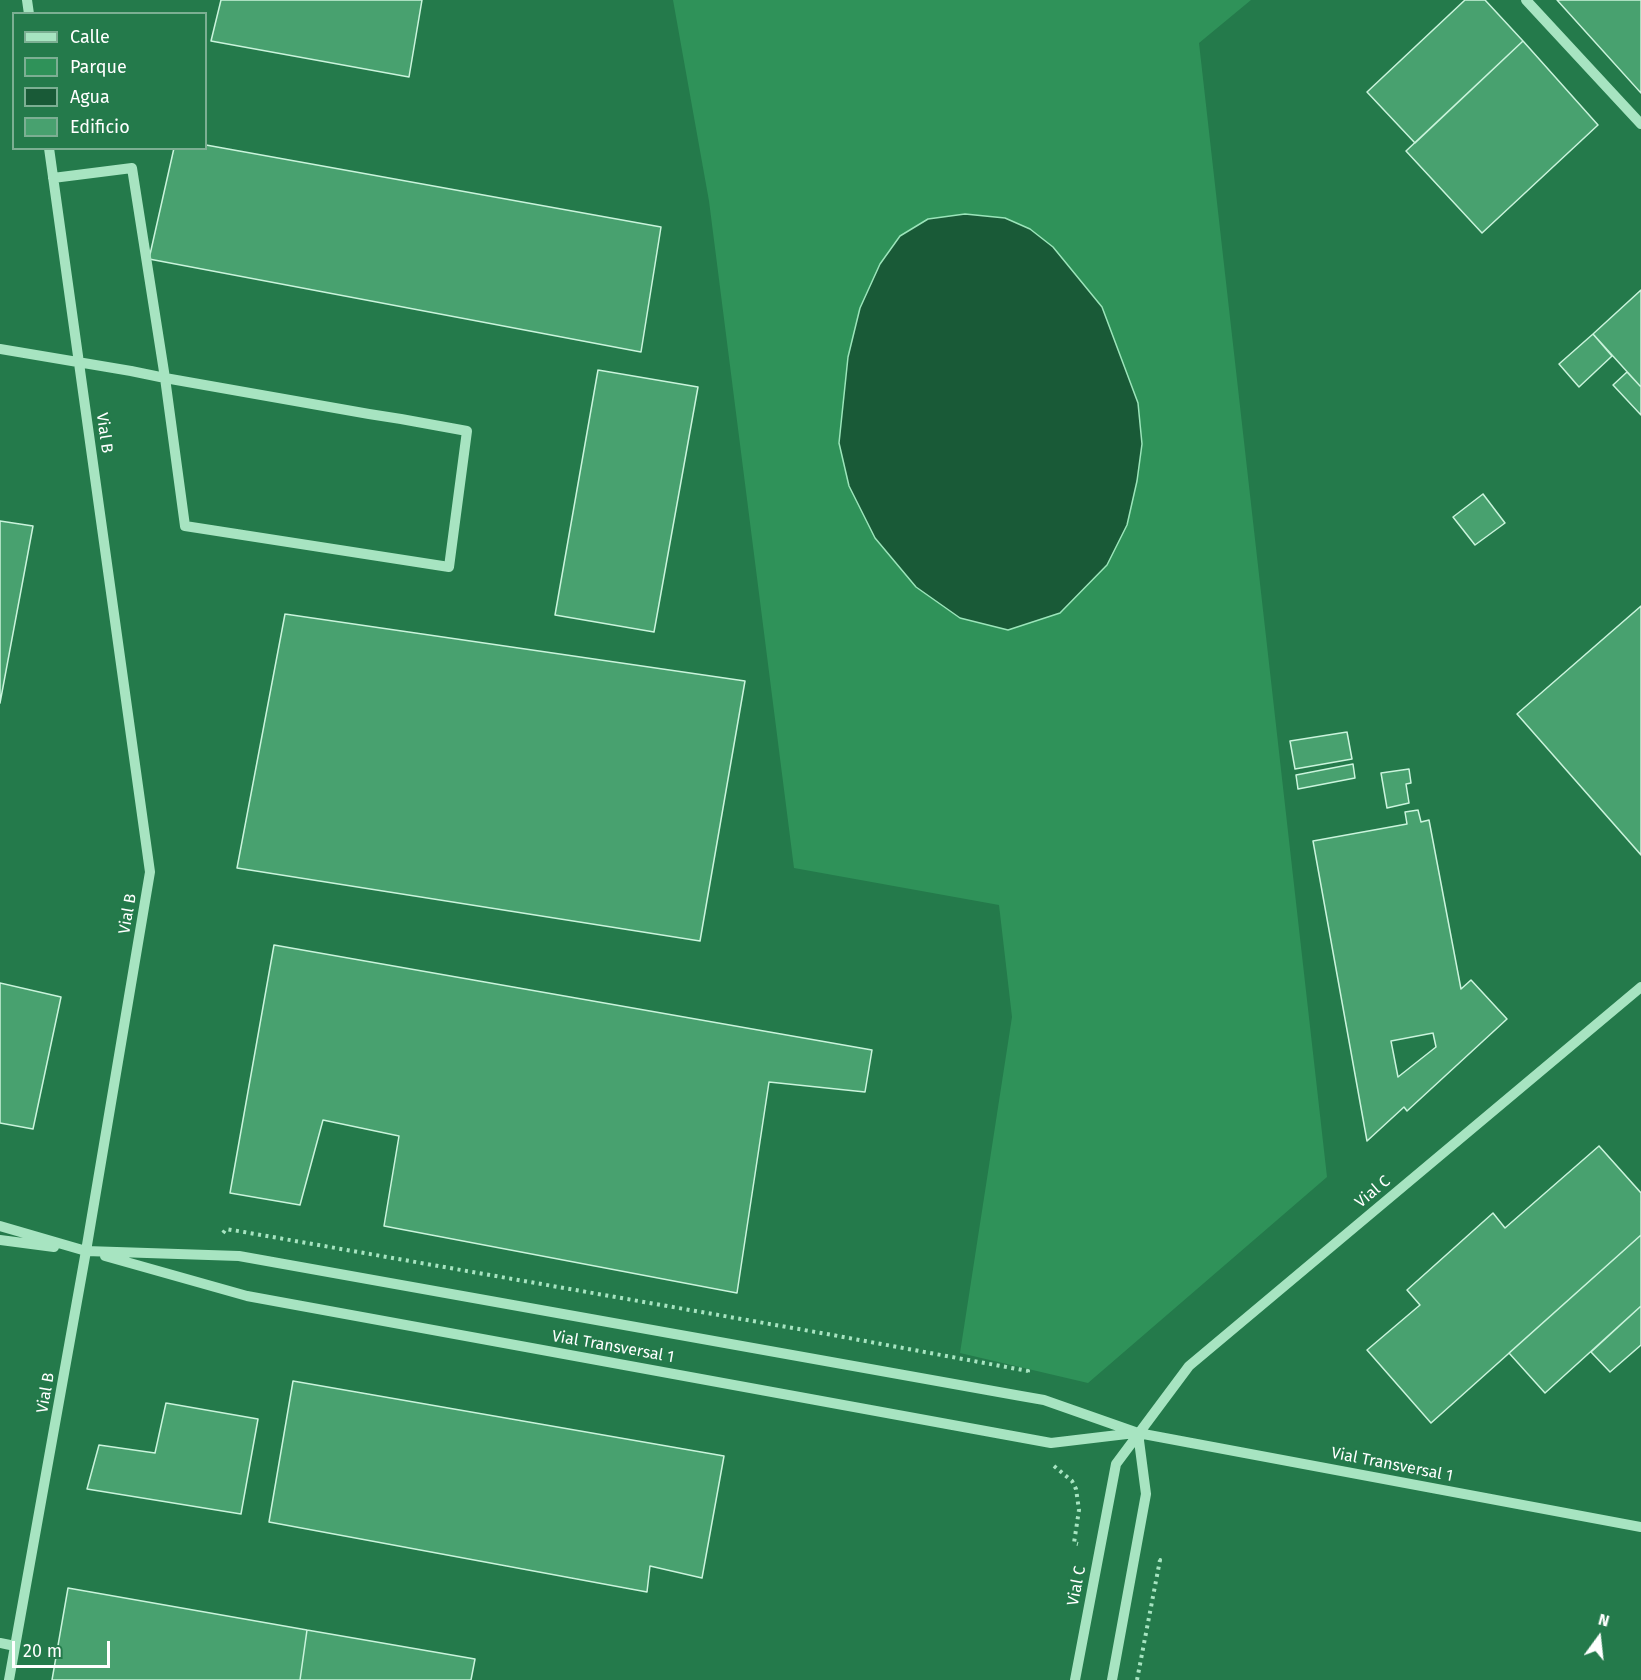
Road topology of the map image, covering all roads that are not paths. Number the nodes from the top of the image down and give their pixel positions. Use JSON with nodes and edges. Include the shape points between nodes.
{"nodes":[{"id":1,"x":1526,"y":0,"type":"edge"},
{"id":2,"x":1641,"y":124,"type":"edge"},
{"id":3,"x":49,"y":150,"type":"edge"},
{"id":4,"x":53,"y":178,"type":"junction"},
{"id":5,"x":0,"y":349,"type":"edge"},
{"id":6,"x":80,"y":363,"type":"junction"},
{"id":7,"x":165,"y":378,"type":"junction"},
{"id":8,"x":1641,"y":987,"type":"edge"},
{"id":9,"x":0,"y":1226,"type":"edge"},
{"id":10,"x":0,"y":1240,"type":"edge"},
{"id":11,"x":86,"y":1251,"type":"junction"},
{"id":12,"x":1138,"y":1433,"type":"junction"},
{"id":13,"x":1641,"y":1527,"type":"edge"},
{"id":14,"x":0,"y":1643,"type":"edge"},
{"id":15,"x":15,"y":1646,"type":"junction"},
{"id":16,"x":9,"y":1680,"type":"edge"},
{"id":17,"x":1075,"y":1680,"type":"edge"},
{"id":18,"x":1112,"y":1680,"type":"edge"}],
"edges":[{"from":1,"to":2,"type":"street"},
{"from":3,"to":4,"type":"street","name":"Vial B"},
{"from":4,"to":6,"type":"street","name":"Vial B"},
{"from":4,"to":7,"type":"street","via":[[132,168]]},
{"from":5,"to":6,"type":"street"},
{"from":6,"to":7,"type":"street"},
{"from":6,"to":11,"type":"street","name":"Vial B","via":[[150,872]]},
{"from":7,"to":7,"type":"street","via":[[467,431],[449,567],[185,526]]},
{"from":8,"to":12,"type":"street","name":"Vial C","via":[[1189,1366]]},
{"from":9,"to":11,"type":"street","name":"Vial Transversal 1"},
{"from":10,"to":11,"type":"street","name":"Vial Transversal 1"},
{"from":11,"to":12,"type":"street","name":"Vial Transversal 1","via":[[239,1256],[1044,1400]]},
{"from":11,"to":12,"type":"street","name":"Vial Transversal 1","via":[[247,1296],[1051,1443]]},
{"from":11,"to":15,"type":"street","name":"Vial B"},
{"from":12,"to":13,"type":"street","name":"Vial Transversal 1"},
{"from":12,"to":17,"type":"street","name":"Vial C","via":[[1116,1464]]},
{"from":12,"to":18,"type":"street","via":[[1146,1494]]},
{"from":14,"to":15,"type":"street"},
{"from":15,"to":16,"type":"street","name":"Vial B"}]}
